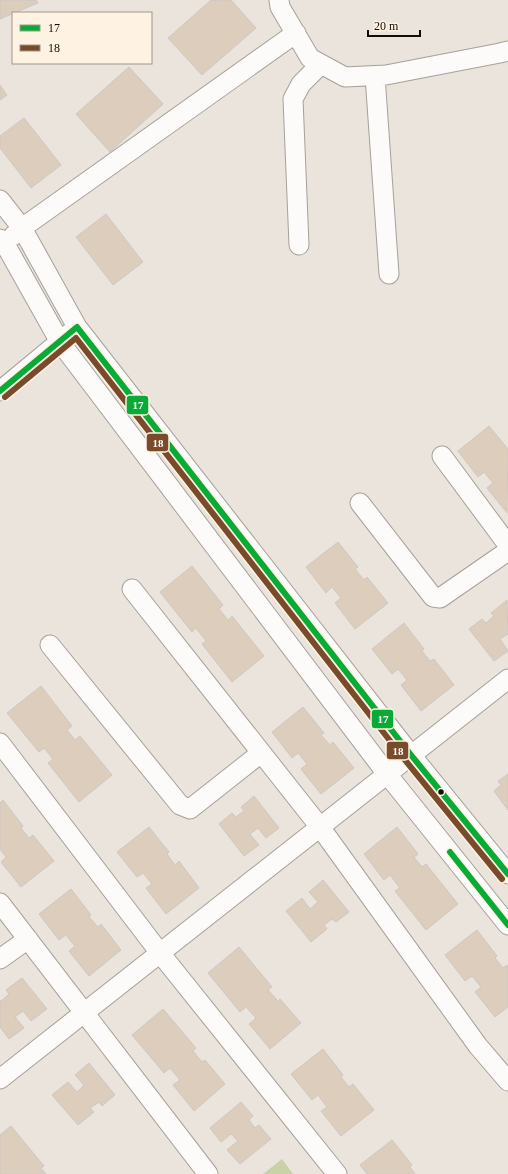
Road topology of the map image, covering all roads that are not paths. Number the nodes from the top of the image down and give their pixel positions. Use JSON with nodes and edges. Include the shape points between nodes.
{"nodes":[{"id":1,"x":279,"y":0,"type":"edge"},
{"id":2,"x":296,"y":33,"type":"junction"},
{"id":3,"x":508,"y":51,"type":"edge"},
{"id":4,"x":321,"y":64,"type":"junction"},
{"id":5,"x":375,"y":76,"type":"junction"},
{"id":6,"x":0,"y":200,"type":"edge"},
{"id":7,"x":22,"y":228,"type":"junction"},
{"id":8,"x":2,"y":242,"type":"edge"},
{"id":9,"x":299,"y":245,"type":"dead end"},
{"id":10,"x":389,"y":274,"type":"dead end"},
{"id":11,"x":78,"y":327,"type":"junction"},
{"id":12,"x":60,"y":342,"type":"junction"},
{"id":13,"x":0,"y":391,"type":"edge"},
{"id":14,"x":442,"y":456,"type":"dead end"},
{"id":15,"x":360,"y":503,"type":"dead end"},
{"id":16,"x":508,"y":545,"type":"edge"},
{"id":17,"x":508,"y":551,"type":"edge"},
{"id":18,"x":132,"y":589,"type":"dead end"},
{"id":19,"x":50,"y":645,"type":"dead end"},
{"id":20,"x":508,"y":679,"type":"edge"},
{"id":21,"x":0,"y":742,"type":"edge"},
{"id":22,"x":261,"y":753,"type":"junction"},
{"id":23,"x":411,"y":755,"type":"junction"},
{"id":24,"x":387,"y":774,"type":"junction"},
{"id":25,"x":320,"y":827,"type":"junction"},
{"id":26,"x":508,"y":874,"type":"edge"},
{"id":27,"x":0,"y":903,"type":"edge"},
{"id":28,"x":508,"y":925,"type":"edge"},
{"id":29,"x":28,"y":939,"type":"junction"},
{"id":30,"x":160,"y":953,"type":"junction"},
{"id":31,"x":0,"y":959,"type":"edge"},
{"id":32,"x":84,"y":1013,"type":"junction"},
{"id":33,"x":0,"y":1079,"type":"edge"},
{"id":34,"x":508,"y":1081,"type":"edge"},
{"id":35,"x":326,"y":1167,"type":"edge"},
{"id":36,"x":208,"y":1174,"type":"edge"},
{"id":37,"x":337,"y":1174,"type":"edge"}],
"edges":[{"from":1,"to":2,"type":"street","via":[[280,7]]},
{"from":2,"to":4,"type":"street","via":[[310,58]]},
{"from":2,"to":7,"type":"street"},
{"from":3,"to":5,"type":"street"},
{"from":4,"to":5,"type":"street","via":[[345,77]]},
{"from":4,"to":9,"type":"street","via":[[301,84],[293,99]]},
{"from":5,"to":10,"type":"street"},
{"from":6,"to":7,"type":"street"},
{"from":7,"to":8,"type":"street"},
{"from":7,"to":11,"type":"street"},
{"from":8,"to":12,"type":"street"},
{"from":11,"to":12,"type":"street"},
{"from":11,"to":23,"type":"street"},
{"from":12,"to":13,"type":"street"},
{"from":12,"to":24,"type":"street"},
{"from":14,"to":16,"type":"street"},
{"from":15,"to":17,"type":"street","via":[[433,597],[440,598]]},
{"from":18,"to":22,"type":"street"},
{"from":19,"to":22,"type":"street","via":[[180,805],[190,809]]},
{"from":20,"to":23,"type":"street"},
{"from":21,"to":30,"type":"street"},
{"from":22,"to":25,"type":"street"},
{"from":23,"to":24,"type":"street"},
{"from":23,"to":26,"type":"street"},
{"from":24,"to":25,"type":"street"},
{"from":24,"to":28,"type":"street"},
{"from":25,"to":30,"type":"street"},
{"from":25,"to":34,"type":"street","via":[[478,1046]]},
{"from":27,"to":29,"type":"street"},
{"from":29,"to":31,"type":"street"},
{"from":29,"to":32,"type":"street"},
{"from":30,"to":32,"type":"street"},
{"from":30,"to":35,"type":"street"},
{"from":32,"to":33,"type":"street"},
{"from":32,"to":36,"type":"street"},
{"from":35,"to":37,"type":"street"}]}
